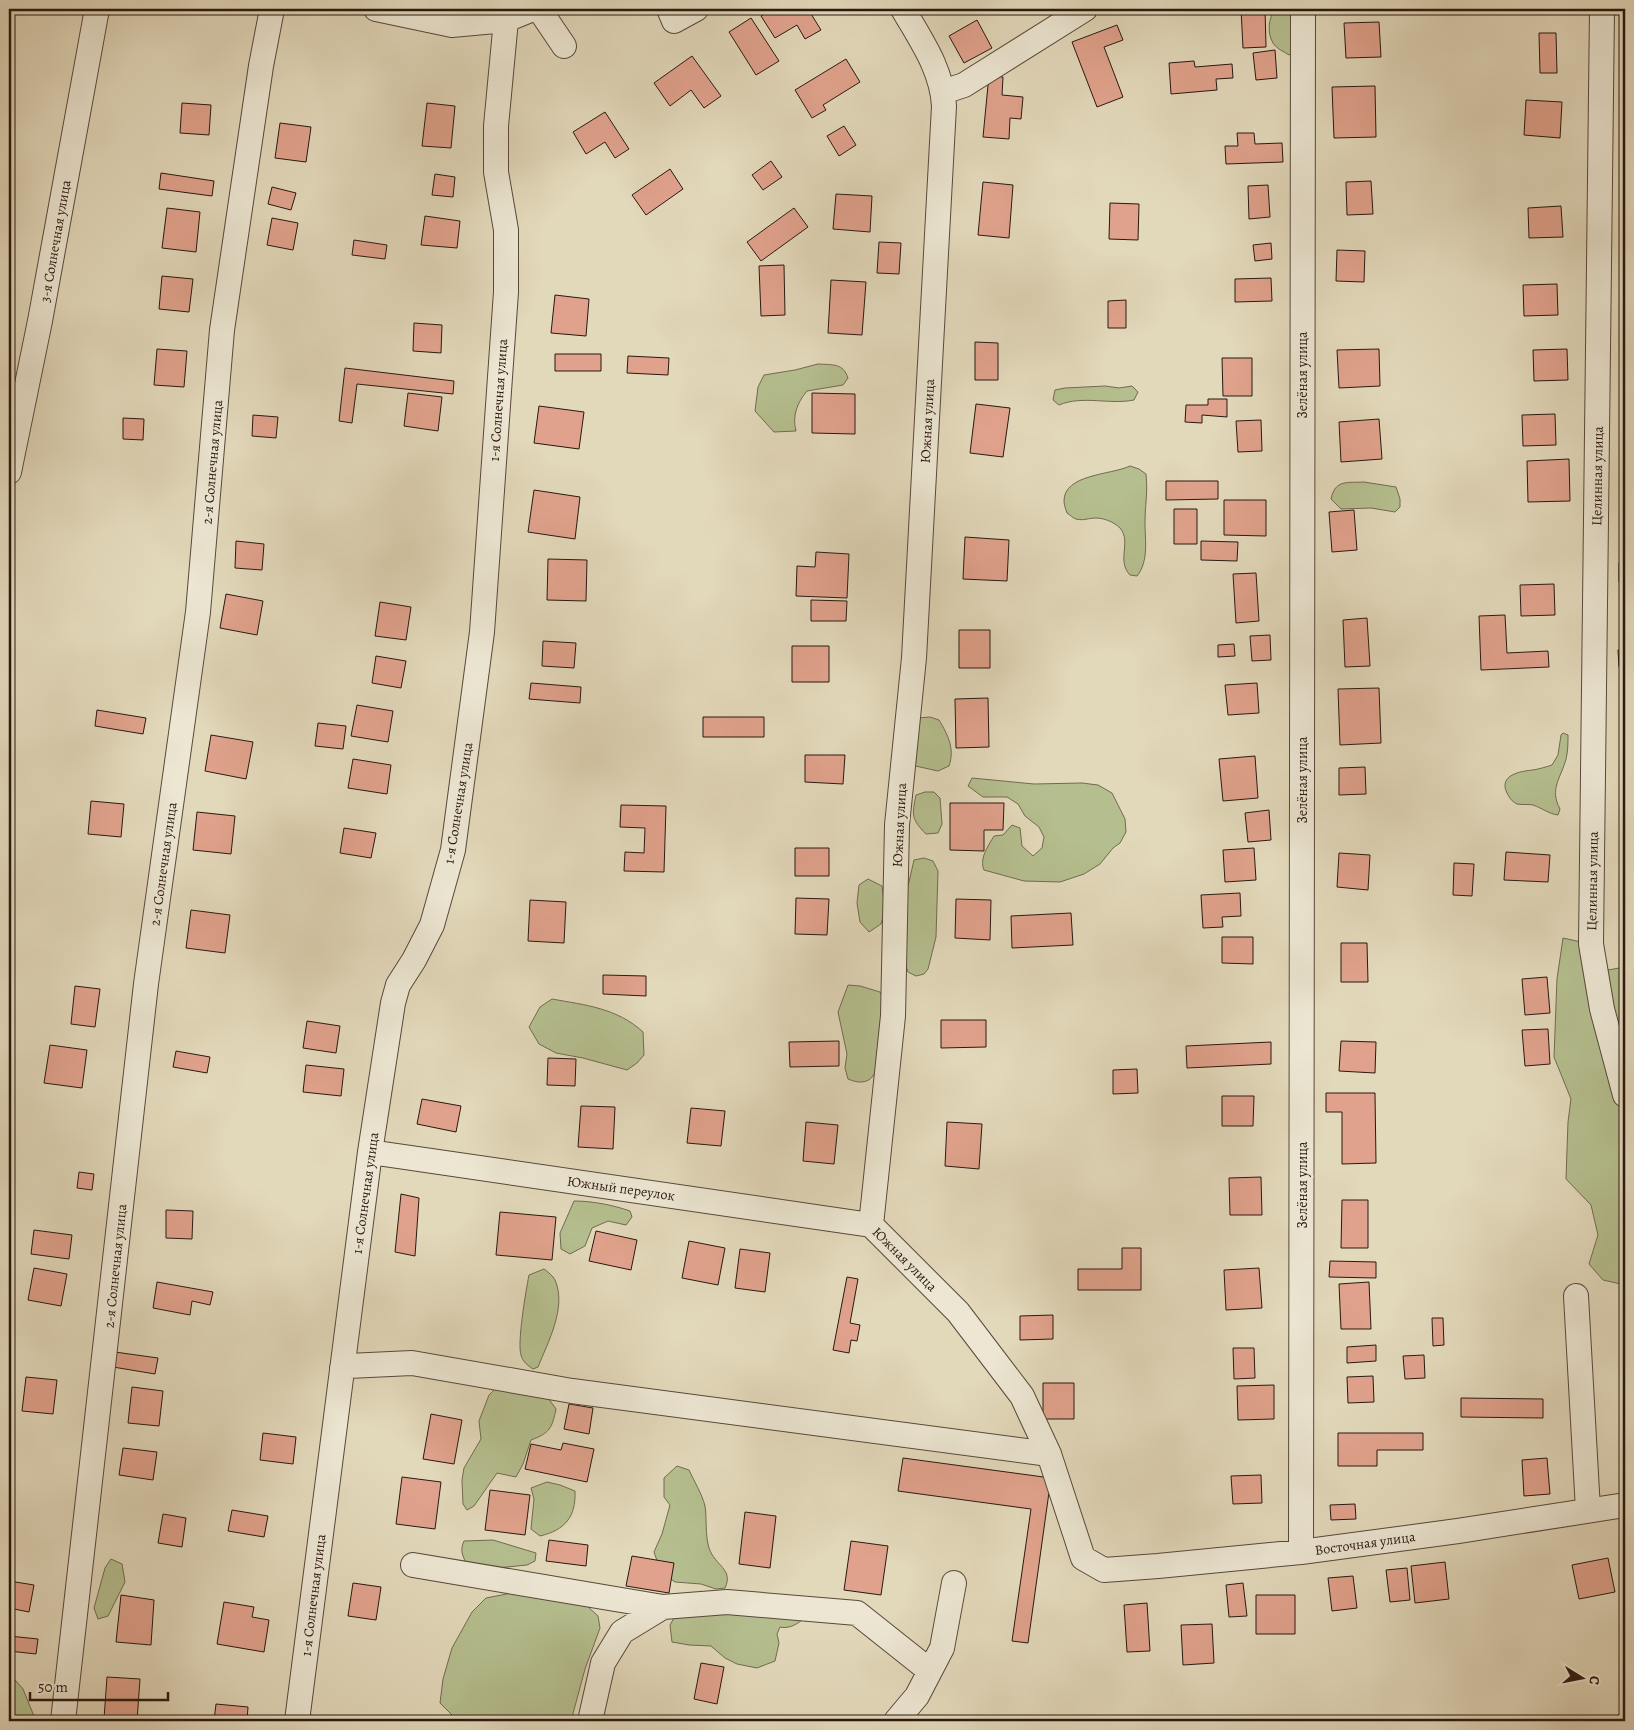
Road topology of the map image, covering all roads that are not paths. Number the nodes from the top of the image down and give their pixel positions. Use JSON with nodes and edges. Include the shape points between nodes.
{"nodes":[{"id":1,"x":98,"y":9,"type":"edge"},
{"id":2,"x":272,"y":9,"type":"edge"},
{"id":3,"x":376,"y":9,"type":"edge"},
{"id":4,"x":533,"y":9,"type":"edge"},
{"id":5,"x":539,"y":9,"type":"edge"},
{"id":6,"x":669,"y":9,"type":"edge"},
{"id":7,"x":696,"y":9,"type":"edge"},
{"id":8,"x":903,"y":9,"type":"edge"},
{"id":9,"x":1085,"y":9,"type":"edge"},
{"id":10,"x":1303,"y":9,"type":"edge"},
{"id":11,"x":1602,"y":9,"type":"edge"},
{"id":12,"x":506,"y":20,"type":"junction"},
{"id":13,"x":564,"y":46,"type":"dead end"},
{"id":14,"x":943,"y":92,"type":"junction"},
{"id":15,"x":9,"y":472,"type":"edge"},
{"id":16,"x":1625,"y":1095,"type":"edge"},
{"id":17,"x":370,"y":1152,"type":"junction"},
{"id":18,"x":871,"y":1225,"type":"junction"},
{"id":19,"x":1576,"y":1296,"type":"dead end"},
{"id":20,"x":342,"y":1368,"type":"junction"},
{"id":21,"x":1049,"y":1454,"type":"junction"},
{"id":22,"x":1625,"y":1505,"type":"edge"},
{"id":23,"x":1588,"y":1510,"type":"junction"},
{"id":24,"x":1301,"y":1552,"type":"junction"},
{"id":25,"x":413,"y":1565,"type":"dead end"},
{"id":26,"x":1104,"y":1570,"type":"joint"},
{"id":27,"x":954,"y":1583,"type":"dead end"},
{"id":28,"x":663,"y":1607,"type":"junction"},
{"id":29,"x":930,"y":1671,"type":"junction"},
{"id":30,"x":63,"y":1721,"type":"edge"},
{"id":31,"x":297,"y":1721,"type":"edge"},
{"id":32,"x":590,"y":1721,"type":"edge"},
{"id":33,"x":896,"y":1721,"type":"edge"}],
"edges":[{"from":1,"to":15,"type":"street","name":"3-я Солнечная улица"},
{"from":2,"to":30,"type":"street","name":"2-я Солнечная улица","via":[[260,66],[222,330],[198,612],[146,984]]},
{"from":3,"to":12,"type":"street","via":[[452,25]]},
{"from":4,"to":12,"type":"street"},
{"from":5,"to":13,"type":"street"},
{"from":6,"to":7,"type":"street","via":[[674,21]]},
{"from":8,"to":14,"type":"street","name":"Южная улица","via":[[936,70]]},
{"from":9,"to":14,"type":"street","via":[[964,85]]},
{"from":10,"to":24,"type":"street","name":"Зелёная улица"},
{"from":11,"to":16,"type":"street","name":"Целинная улица","via":[[1591,944],[1602,1009]]},
{"from":12,"to":17,"type":"street","name":"1-я Солнечная улица","via":[[496,126],[496,172],[506,230],[506,292],[482,632],[453,850],[432,925],[394,996]]},
{"from":14,"to":18,"type":"street","name":"Южная улица","via":[[914,648],[896,825],[893,1016]]},
{"from":17,"to":18,"type":"street","name":"Южный переулок"},
{"from":17,"to":20,"type":"street","name":"1-я Солнечная улица"},
{"from":18,"to":21,"type":"street","name":"Южная улица","via":[[958,1312],[1022,1396]]},
{"from":19,"to":23,"type":"street"},
{"from":20,"to":21,"type":"street","via":[[412,1363],[572,1391]]},
{"from":20,"to":31,"type":"street","name":"1-я Солнечная улица"},
{"from":21,"to":26,"type":"street","name":"Южная улица","via":[[1083,1558]]},
{"from":22,"to":23,"type":"street","name":"Восточная улица"},
{"from":23,"to":24,"type":"street","name":"Восточная улица"},
{"from":24,"to":26,"type":"street","name":"Восточная улица"},
{"from":25,"to":28,"type":"street"},
{"from":27,"to":29,"type":"street","via":[[942,1648]]},
{"from":28,"to":29,"type":"street","via":[[727,1602],[857,1614]]},
{"from":28,"to":32,"type":"street","via":[[622,1632],[603,1663]]},
{"from":29,"to":33,"type":"street","via":[[917,1696]]}]}
